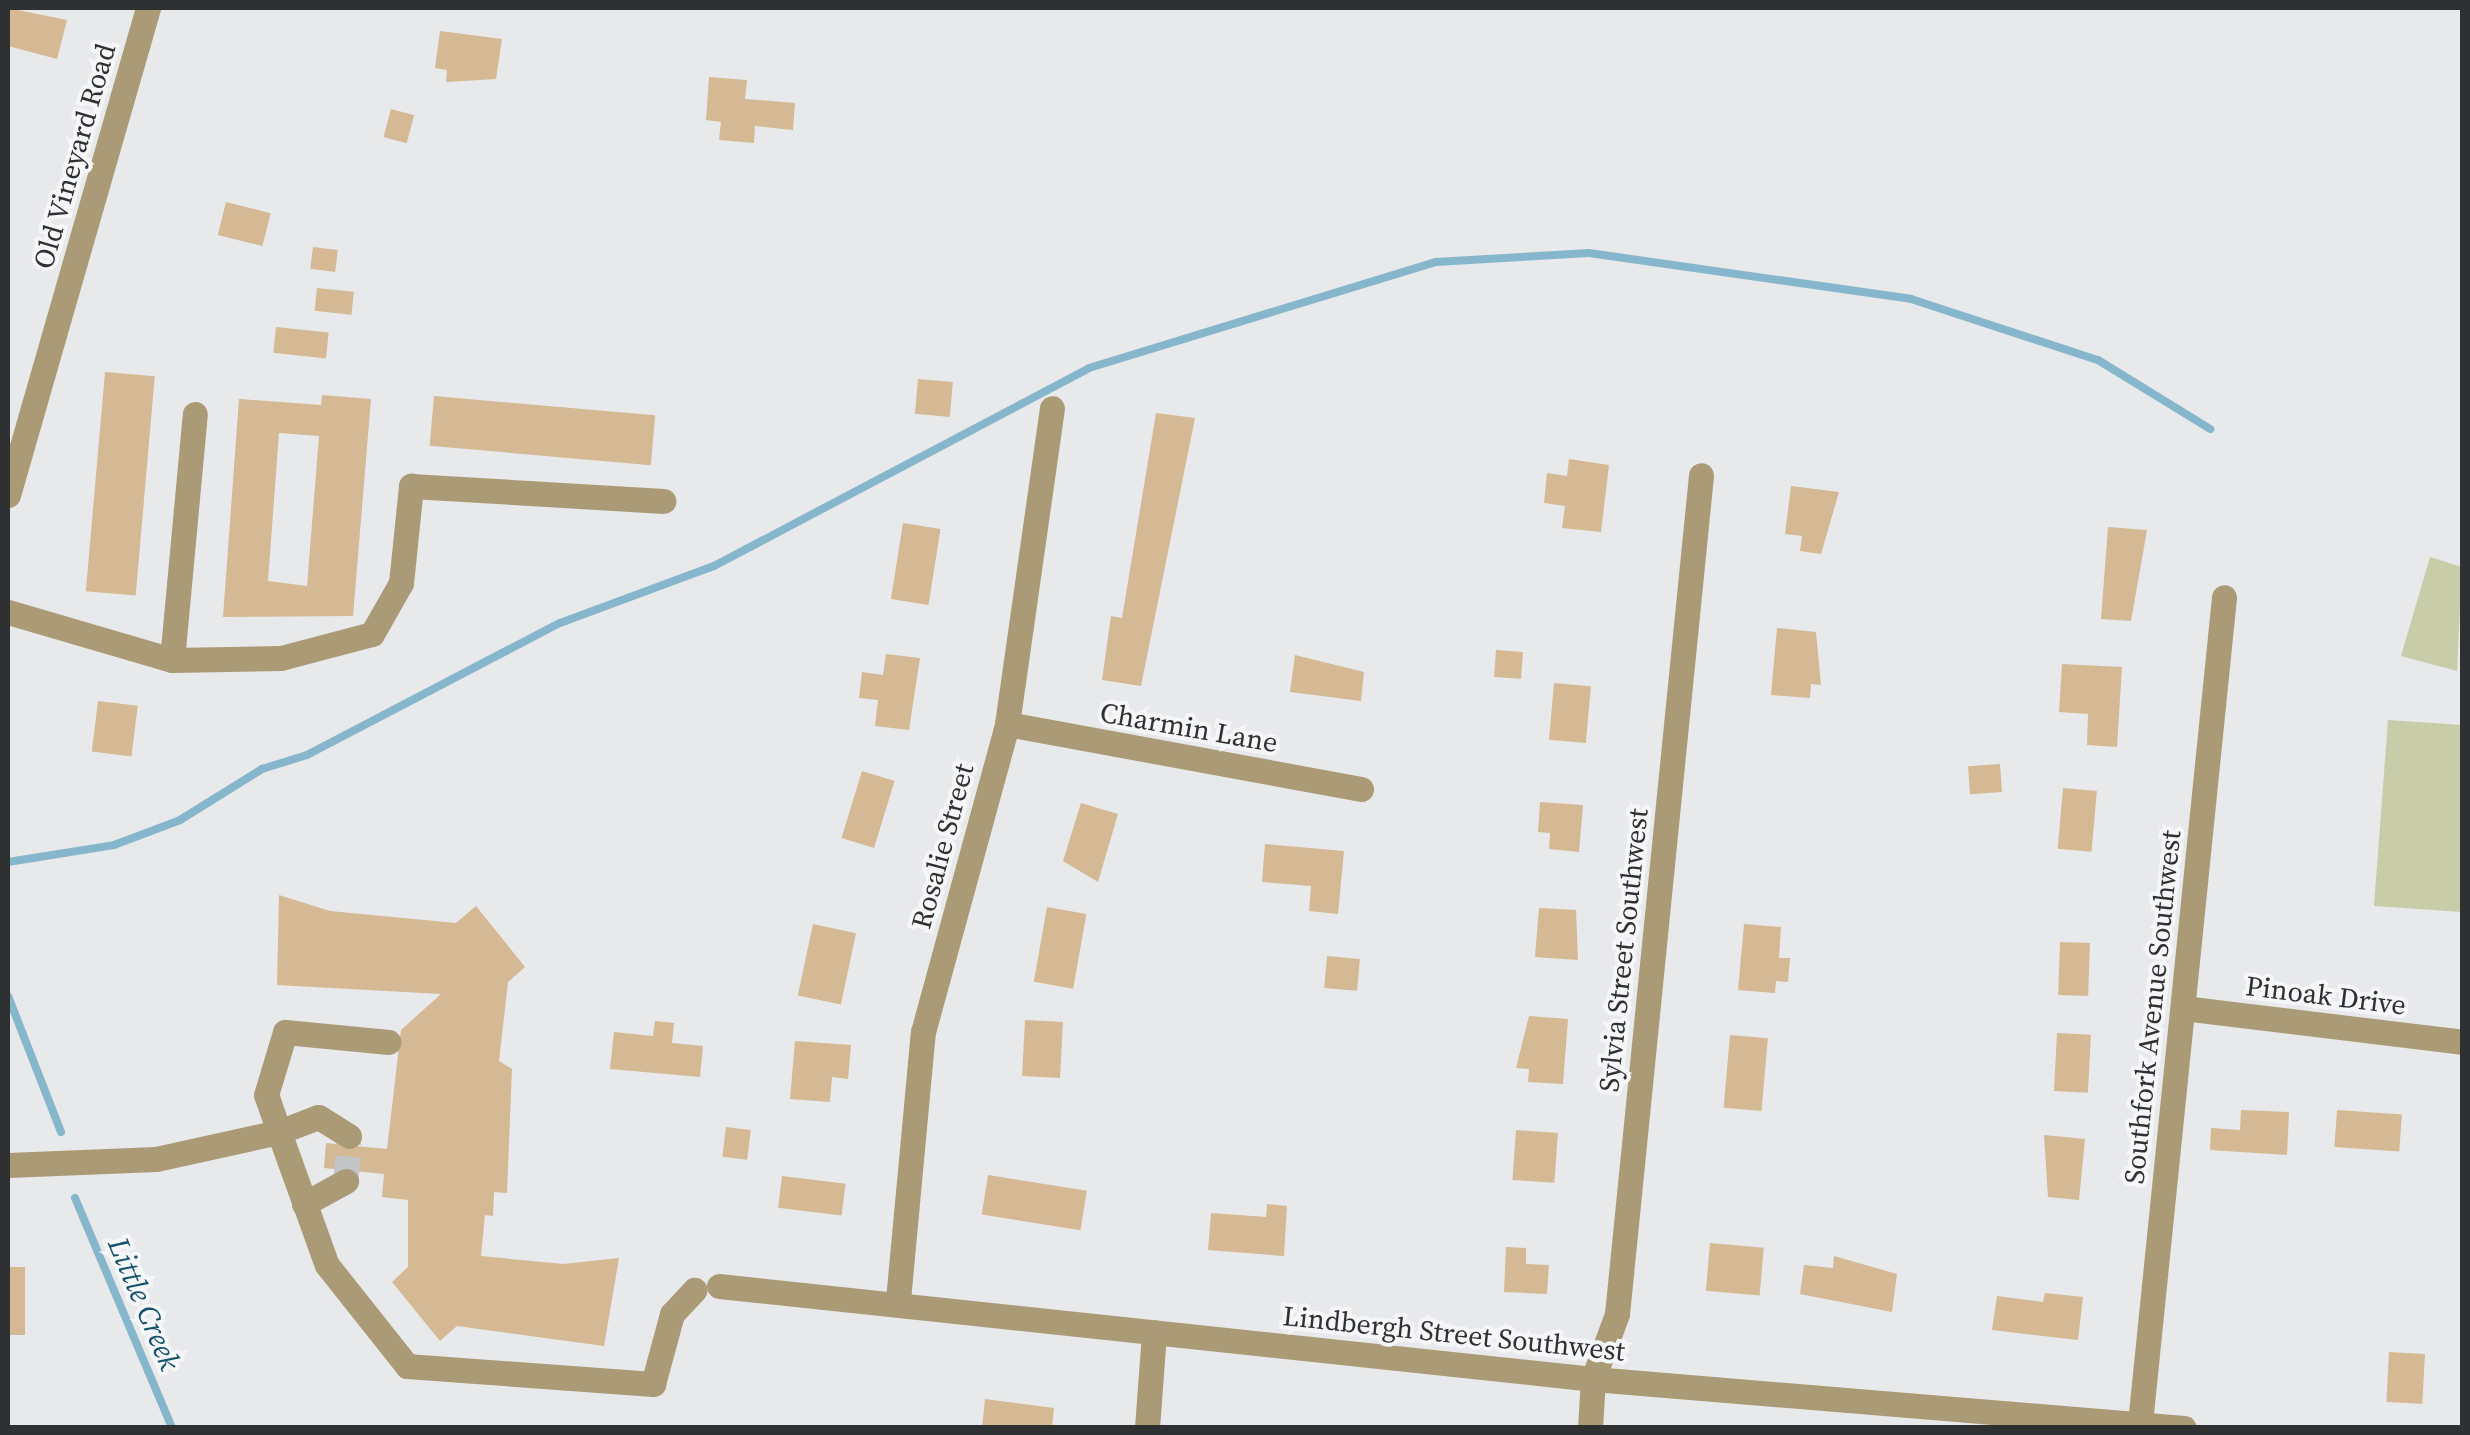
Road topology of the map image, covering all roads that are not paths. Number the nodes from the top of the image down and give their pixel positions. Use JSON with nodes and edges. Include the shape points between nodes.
{"nodes":[{"id":1,"x":148,"y":8,"type":"edge"},
{"id":2,"x":1052,"y":408,"type":"dead end"},
{"id":3,"x":195,"y":414,"type":"dead end"},
{"id":4,"x":1701,"y":474,"type":"dead end"},
{"id":5,"x":8,"y":495,"type":"edge"},
{"id":6,"x":664,"y":501,"type":"dead end"},
{"id":7,"x":2224,"y":597,"type":"dead end"},
{"id":8,"x":8,"y":612,"type":"edge"},
{"id":9,"x":172,"y":660,"type":"junction"},
{"id":10,"x":1006,"y":724,"type":"junction"},
{"id":11,"x":1362,"y":788,"type":"dead end"},
{"id":12,"x":2183,"y":1008,"type":"junction"},
{"id":13,"x":389,"y":1042,"type":"dead end"},
{"id":14,"x":2462,"y":1042,"type":"edge"},
{"id":15,"x":280,"y":1132,"type":"junction"},
{"id":16,"x":349,"y":1136,"type":"dead end"},
{"id":17,"x":8,"y":1165,"type":"edge"},
{"id":18,"x":346,"y":1181,"type":"dead end"},
{"id":19,"x":304,"y":1204,"type":"junction"},
{"id":20,"x":898,"y":1300,"type":"junction"},
{"id":21,"x":1154,"y":1332,"type":"junction"},
{"id":22,"x":1594,"y":1378,"type":"junction"},
{"id":23,"x":2140,"y":1423,"type":"junction"},
{"id":24,"x":1147,"y":1428,"type":"edge"},
{"id":25,"x":1590,"y":1428,"type":"edge"},
{"id":26,"x":2184,"y":1428,"type":"edge"}],
"edges":[{"from":1,"to":5,"type":"street","name":"Old Vineyard Road"},
{"from":2,"to":10,"type":"street","name":"Rosalie Street"},
{"from":3,"to":9,"type":"street"},
{"from":4,"to":22,"type":"street","name":"Sylvia Street Southwest","via":[[1616,1314]]},
{"from":6,"to":9,"type":"street","via":[[411,486],[401,583],[372,634],[281,658]]},
{"from":7,"to":12,"type":"street","name":"Southfork Avenue Southwest"},
{"from":8,"to":9,"type":"street"},
{"from":10,"to":11,"type":"street","name":"Charmin Lane"},
{"from":10,"to":20,"type":"street","name":"Rosalie Street","via":[[923,1032]]},
{"from":12,"to":14,"type":"street","name":"Pinoak Drive"},
{"from":12,"to":23,"type":"street","name":"Southfork Avenue Southwest"},
{"from":13,"to":15,"type":"street","via":[[284,1032],[266,1095]]},
{"from":15,"to":16,"type":"street","via":[[318,1117]]},
{"from":15,"to":17,"type":"street","via":[[126,1161]]},
{"from":15,"to":19,"type":"street"},
{"from":18,"to":19,"type":"street"},
{"from":19,"to":20,"type":"street","name":"Lindbergh Street Southwest","via":[[328,1265],[407,1366],[653,1384],[672,1314],[706,1288]]},
{"from":20,"to":21,"type":"street","name":"Lindbergh Street Southwest"},
{"from":21,"to":22,"type":"street","name":"Lindbergh Street Southwest"},
{"from":21,"to":24,"type":"street"},
{"from":22,"to":23,"type":"street","name":"Lindbergh Street Southwest"},
{"from":22,"to":25,"type":"street","name":"Sylvia Street Southwest"},
{"from":23,"to":26,"type":"street","name":"Lindbergh Street Southwest"}]}
